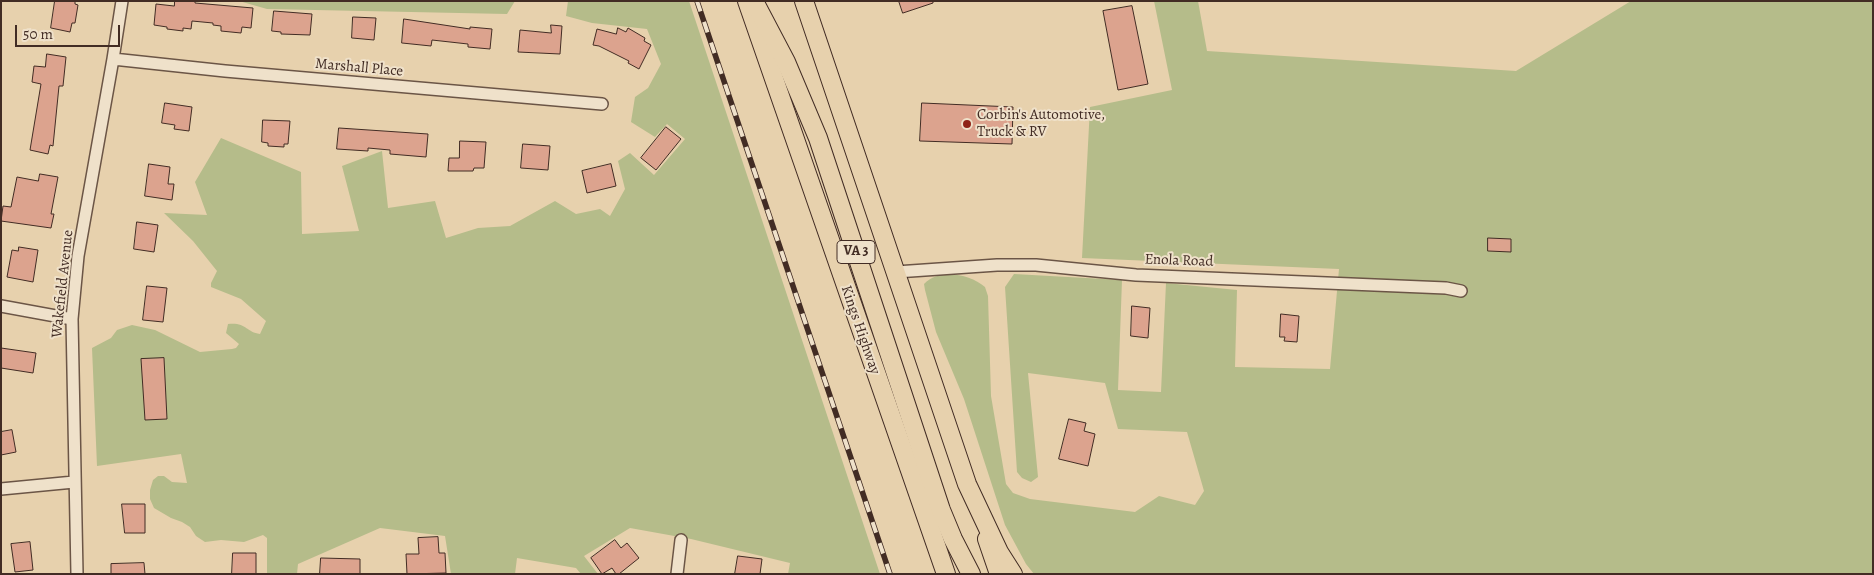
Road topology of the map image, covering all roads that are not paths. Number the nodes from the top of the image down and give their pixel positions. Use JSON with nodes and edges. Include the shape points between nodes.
{"nodes":[{"id":1,"x":122,"y":1,"type":"edge"},
{"id":2,"x":747,"y":1,"type":"edge"},
{"id":3,"x":754,"y":1,"type":"edge"},
{"id":4,"x":804,"y":1,"type":"edge"},
{"id":5,"x":113,"y":60,"type":"junction"},
{"id":6,"x":602,"y":104,"type":"dead end"},
{"id":7,"x":896,"y":272,"type":"junction"},
{"id":8,"x":1461,"y":291,"type":"dead end"},
{"id":9,"x":1,"y":306,"type":"edge"},
{"id":10,"x":72,"y":319,"type":"junction"},
{"id":11,"x":74,"y":482,"type":"junction"},
{"id":12,"x":967,"y":484,"type":"junction"},
{"id":13,"x":1,"y":490,"type":"edge"},
{"id":14,"x":681,"y":540,"type":"dead end"},
{"id":15,"x":77,"y":574,"type":"edge"},
{"id":16,"x":677,"y":574,"type":"edge"},
{"id":17,"x":946,"y":574,"type":"edge"},
{"id":18,"x":971,"y":574,"type":"edge"},
{"id":19,"x":999,"y":574,"type":"edge"},
{"id":20,"x":1013,"y":574,"type":"edge"}],
"edges":[{"from":1,"to":5,"type":"street","name":"Wakefield Avenue"},
{"from":2,"to":17,"type":"main road","name":"Kings Highway"},
{"from":3,"to":18,"type":"main road","number":"VA 3","via":[[786,62],[818,138],[941,510]]},
{"from":4,"to":7,"type":"main road","number":"VA 3"},
{"from":5,"to":6,"type":"street","name":"Marshall Place"},
{"from":5,"to":10,"type":"street","name":"Wakefield Avenue","via":[[78,256]]},
{"from":7,"to":8,"type":"street","name":"Enola Road","via":[[1036,265],[1136,275]]},
{"from":7,"to":12,"type":"main road","number":"VA 3"},
{"from":9,"to":10,"type":"street"},
{"from":10,"to":11,"type":"street","name":"Wakefield Avenue"},
{"from":11,"to":13,"type":"street"},
{"from":11,"to":15,"type":"street","name":"Wakefield Avenue"},
{"from":12,"to":19,"type":"main road"},
{"from":12,"to":20,"type":"main road","number":"VA 3"},
{"from":14,"to":16,"type":"street"}]}
